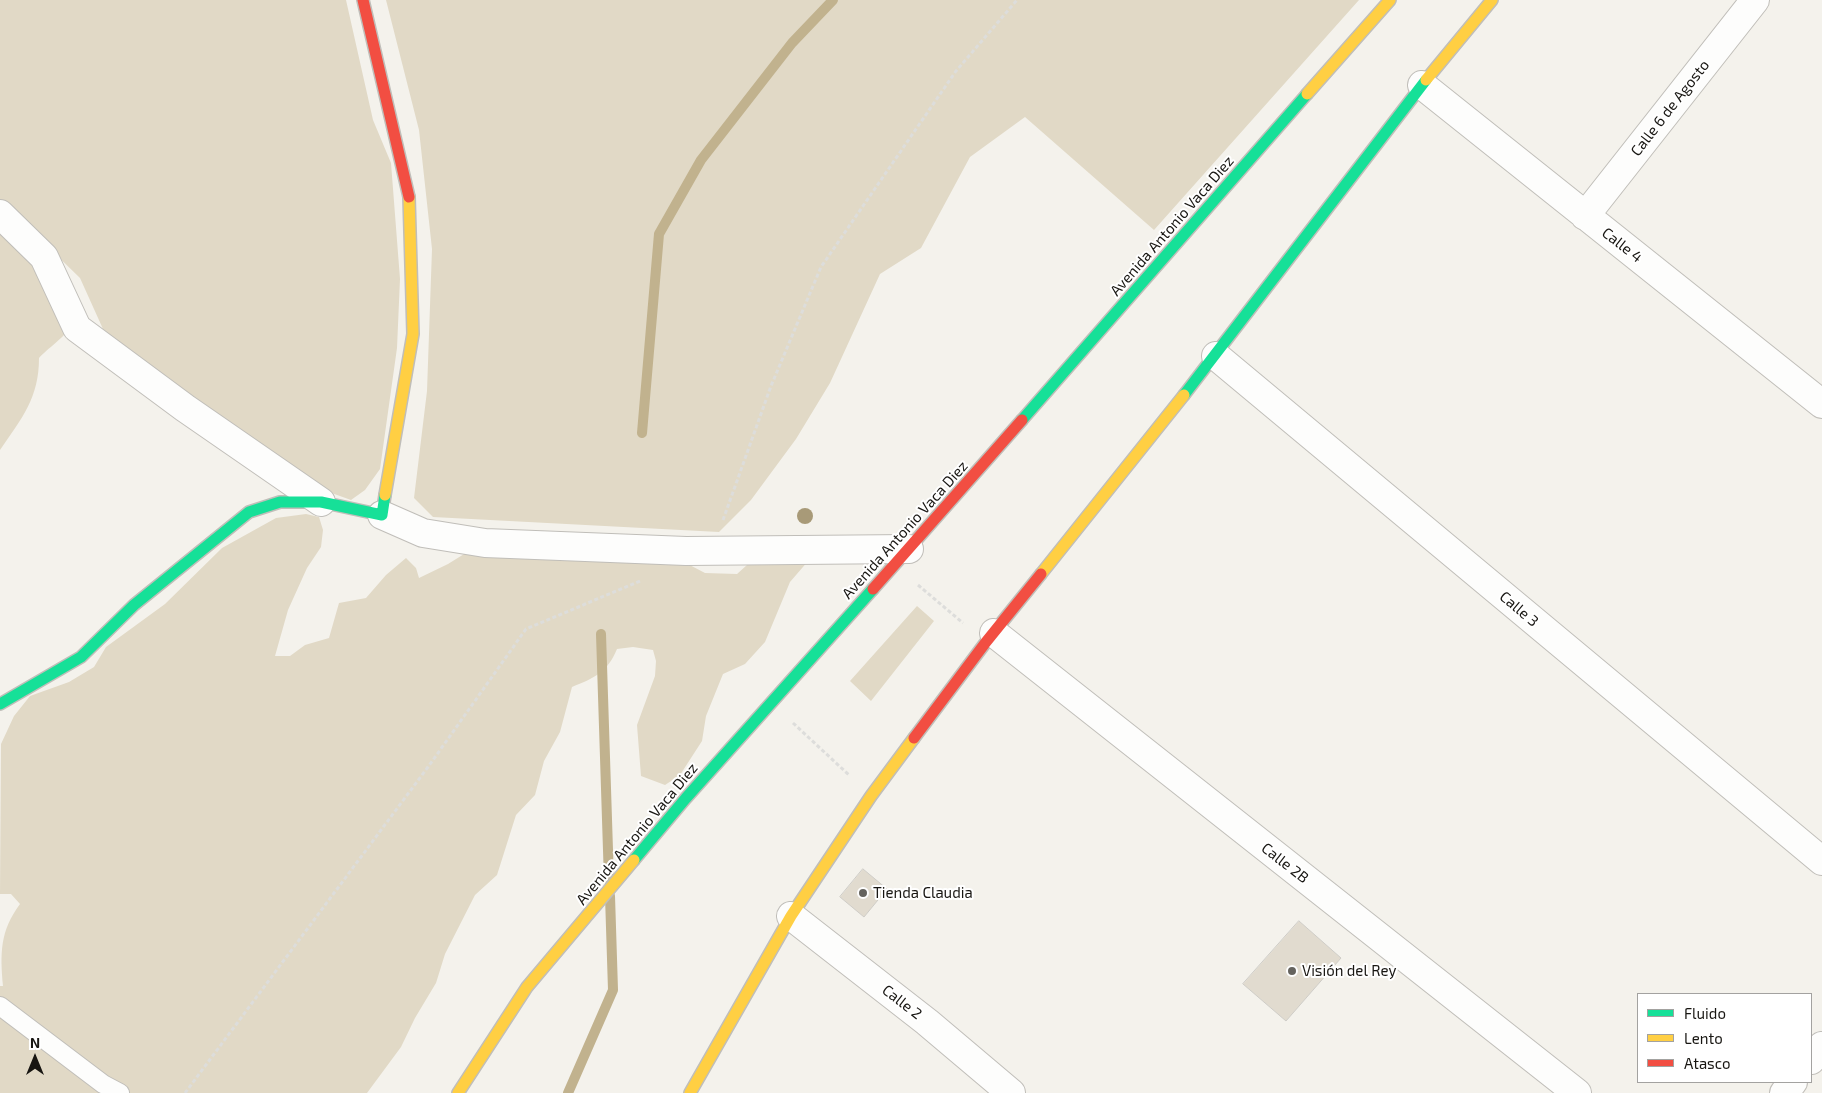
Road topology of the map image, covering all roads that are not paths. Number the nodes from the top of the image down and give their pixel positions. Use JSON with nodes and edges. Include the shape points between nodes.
{"nodes":[{"id":1,"x":363,"y":0,"type":"edge"},
{"id":2,"x":1390,"y":0,"type":"edge"},
{"id":3,"x":1492,"y":0,"type":"edge"},
{"id":4,"x":1755,"y":0,"type":"edge"},
{"id":5,"x":1422,"y":85,"type":"junction"},
{"id":6,"x":0,"y":214,"type":"edge"},
{"id":7,"x":1586,"y":216,"type":"junction"},
{"id":8,"x":1216,"y":356,"type":"junction"},
{"id":9,"x":1822,"y":404,"type":"edge"},
{"id":10,"x":321,"y":502,"type":"junction"},
{"id":11,"x":382,"y":515,"type":"junction"},
{"id":12,"x":902,"y":557,"type":"junction"},
{"id":13,"x":990,"y":638,"type":"junction"},
{"id":14,"x":2,"y":707,"type":"edge"},
{"id":15,"x":1822,"y":861,"type":"edge"},
{"id":16,"x":791,"y":916,"type":"junction"},
{"id":17,"x":0,"y":1006,"type":"edge"},
{"id":18,"x":1822,"y":1046,"type":"edge"},
{"id":19,"x":1812,"y":1059,"type":"edge"},
{"id":20,"x":1792,"y":1083,"type":"edge"},
{"id":21,"x":120,"y":1093,"type":"edge"},
{"id":22,"x":458,"y":1093,"type":"edge"},
{"id":23,"x":690,"y":1093,"type":"edge"},
{"id":24,"x":1011,"y":1093,"type":"edge"},
{"id":25,"x":1577,"y":1093,"type":"edge"},
{"id":26,"x":1784,"y":1093,"type":"edge"}],
"edges":[{"from":1,"to":11,"type":"main road","via":[[409,192],[413,334]]},
{"from":2,"to":12,"type":"main road","name":"Avenida Antonio Vaca Diez"},
{"from":3,"to":5,"type":"main road"},
{"from":4,"to":7,"type":"street","name":"Calle 6 de Agosto"},
{"from":5,"to":7,"type":"street","name":"Calle 4"},
{"from":5,"to":8,"type":"main road"},
{"from":6,"to":10,"type":"street","via":[[44,257],[77,328]]},
{"from":7,"to":9,"type":"street","name":"Calle 4"},
{"from":8,"to":13,"type":"main road"},
{"from":8,"to":15,"type":"street","name":"Calle 3"},
{"from":10,"to":11,"type":"main road"},
{"from":10,"to":14,"type":"main road","via":[[280,502],[249,512],[134,605],[81,657]]},
{"from":11,"to":12,"type":"street","via":[[423,533],[485,543]]},
{"from":12,"to":22,"type":"main road","name":"Avenida Antonio Vaca Diez","via":[[686,798],[527,987]]},
{"from":13,"to":16,"type":"main road","via":[[872,796]]},
{"from":13,"to":25,"type":"street","name":"Calle 2B"},
{"from":16,"to":23,"type":"main road"},
{"from":16,"to":24,"type":"street","name":"Calle 2","via":[[927,1022]]},
{"from":17,"to":21,"type":"lane","via":[[103,1084]]},
{"from":18,"to":19,"type":"street"},
{"from":20,"to":26,"type":"street"}]}
